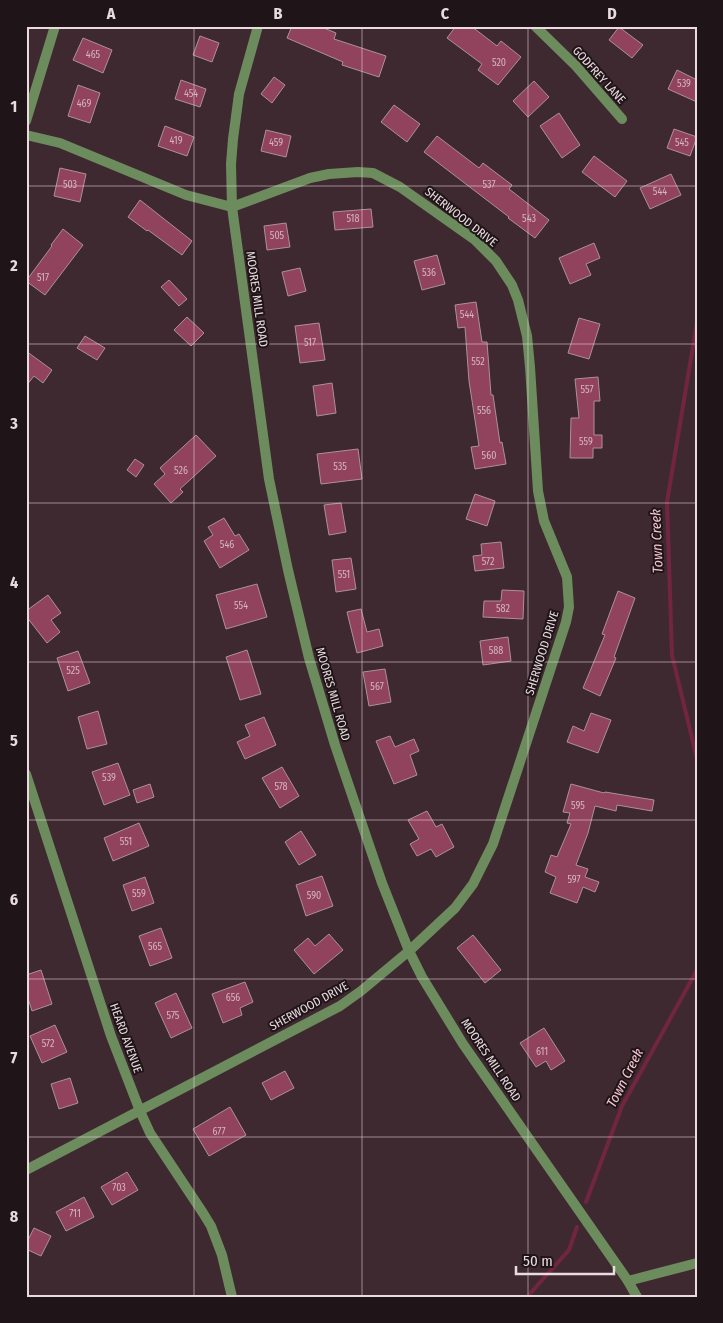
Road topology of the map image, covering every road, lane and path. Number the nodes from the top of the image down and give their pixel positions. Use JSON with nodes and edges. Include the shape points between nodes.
{"nodes":[{"id":1,"x":55,"y":26,"type":"edge"},
{"id":2,"x":258,"y":26,"type":"edge"},
{"id":3,"x":535,"y":26,"type":"edge"},
{"id":4,"x":622,"y":120,"type":"dead end"},
{"id":5,"x":26,"y":121,"type":"edge"},
{"id":6,"x":26,"y":135,"type":"edge"},
{"id":7,"x":232,"y":206,"type":"junction"},
{"id":8,"x":26,"y":774,"type":"edge"},
{"id":9,"x":410,"y":951,"type":"junction"},
{"id":10,"x":140,"y":1111,"type":"junction"},
{"id":11,"x":26,"y":1170,"type":"edge"},
{"id":12,"x":697,"y":1263,"type":"edge"},
{"id":13,"x":628,"y":1281,"type":"junction"},
{"id":14,"x":232,"y":1297,"type":"edge"},
{"id":15,"x":638,"y":1297,"type":"edge"}],
"edges":[{"from":1,"to":5,"type":"street"},
{"from":2,"to":7,"type":"street","name":"MOORES MILL ROAD","via":[[236,112],[230,164]]},
{"from":3,"to":4,"type":"street","name":"GODFREY LANE","via":[[576,66]]},
{"from":6,"to":7,"type":"street","via":[[60,143],[186,195]]},
{"from":7,"to":9,"type":"street","name":"MOORES MILL ROAD","via":[[270,479],[294,596],[335,745],[382,883]]},
{"from":7,"to":9,"type":"street","name":"SHERWOOD DRIVE","via":[[310,178],[373,173],[400,186],[475,240],[496,261],[518,300],[527,336],[538,491],[544,521],[568,577],[569,607],[493,844],[473,884],[455,908]]},
{"from":8,"to":10,"type":"street","name":"HEARD AVENUE","via":[[111,1036]]},
{"from":9,"to":10,"type":"street","name":"SHERWOOD DRIVE","via":[[340,1006]]},
{"from":9,"to":13,"type":"street","name":"MOORES MILL ROAD","via":[[463,1044]]},
{"from":10,"to":11,"type":"street","name":"SHERWOOD DRIVE"},
{"from":10,"to":14,"type":"street","name":"HEARD AVENUE","via":[[150,1133],[210,1226],[222,1255]]},
{"from":12,"to":13,"type":"street"},
{"from":13,"to":15,"type":"street","name":"MOORES MILL ROAD"}]}
